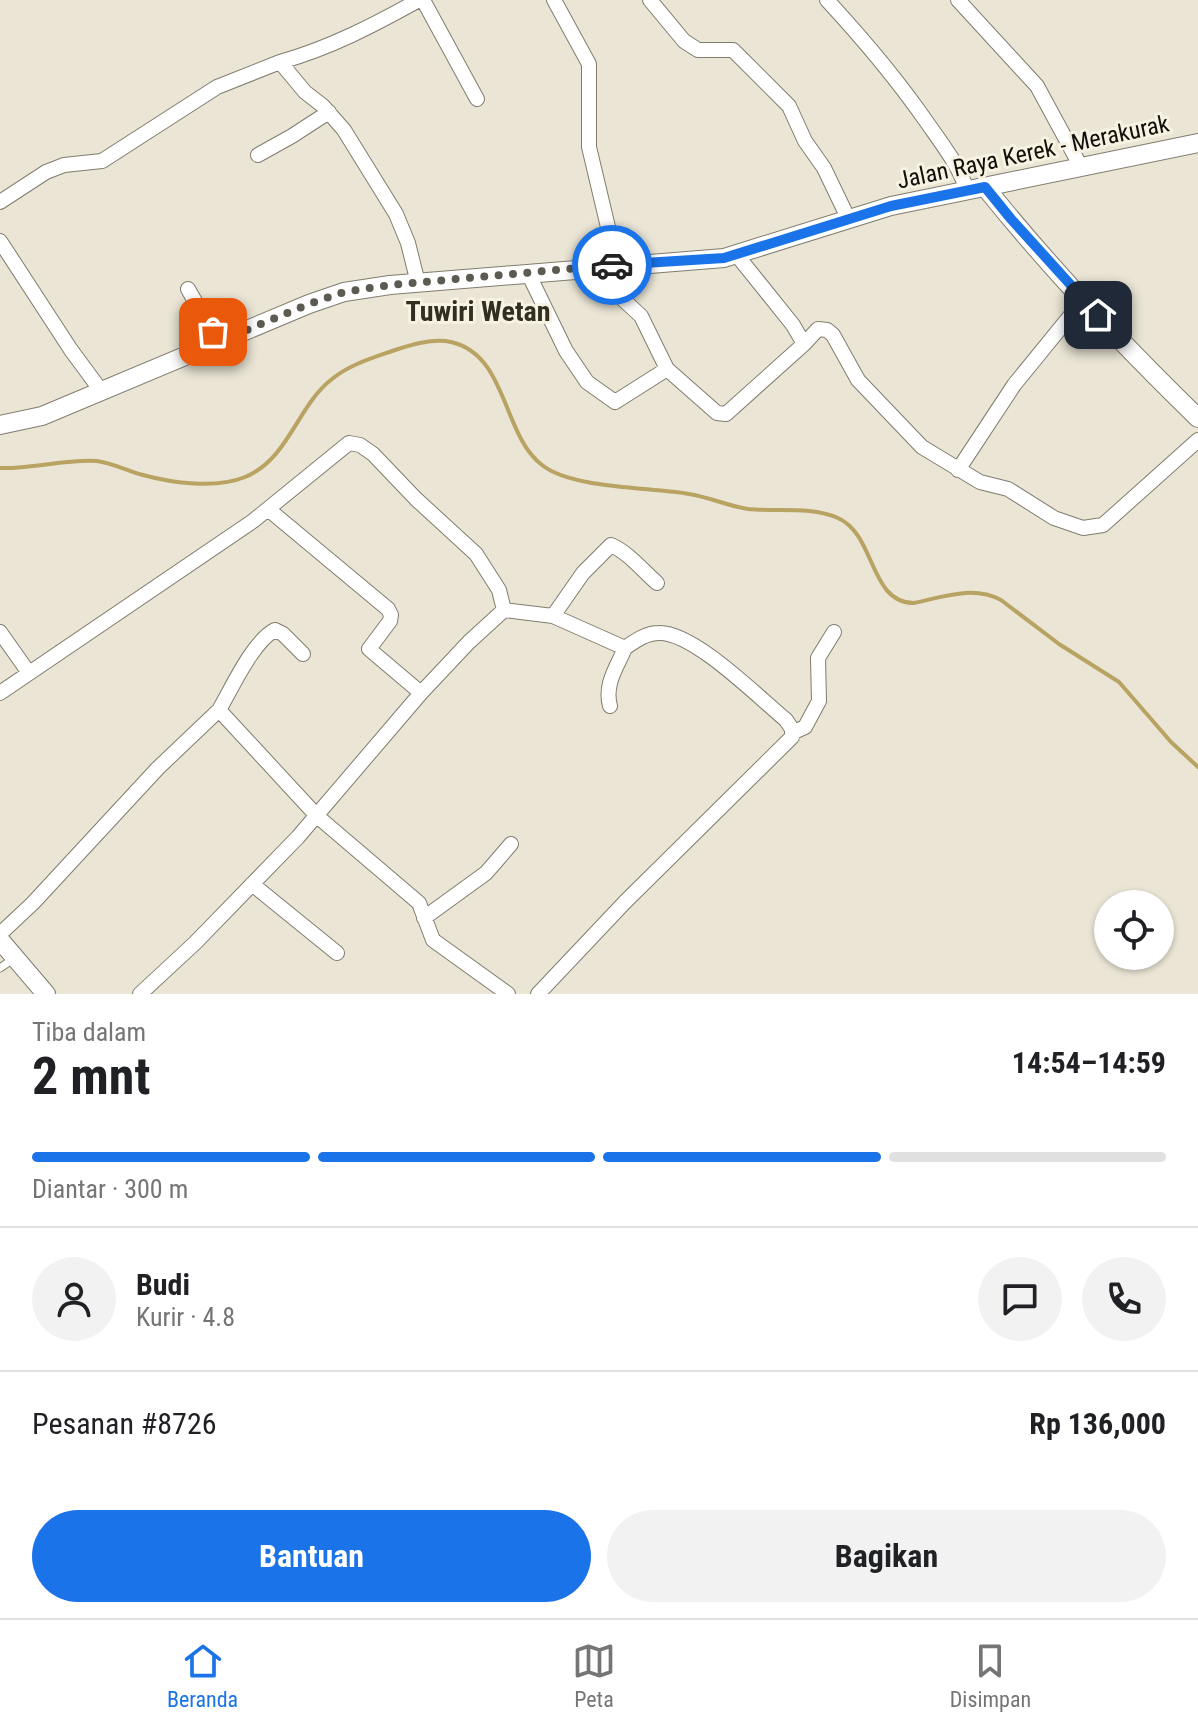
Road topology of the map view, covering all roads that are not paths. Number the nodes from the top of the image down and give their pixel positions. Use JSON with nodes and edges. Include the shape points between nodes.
{"nodes":[{"id":1,"x":421,"y":0,"type":"edge"},
{"id":2,"x":554,"y":0,"type":"edge"},
{"id":3,"x":650,"y":0,"type":"edge"},
{"id":4,"x":827,"y":0,"type":"edge"},
{"id":5,"x":958,"y":0,"type":"edge"},
{"id":6,"x":280,"y":62,"type":"junction"},
{"id":7,"x":477,"y":99,"type":"dead end"},
{"id":8,"x":329,"y":112,"type":"junction"},
{"id":9,"x":1198,"y":143,"type":"edge"},
{"id":10,"x":258,"y":155,"type":"dead end"},
{"id":11,"x":1076,"y":158,"type":"junction"},
{"id":12,"x":968,"y":181,"type":"junction"},
{"id":13,"x":0,"y":202,"type":"edge"},
{"id":14,"x":844,"y":208,"type":"junction"},
{"id":15,"x":0,"y":241,"type":"edge"},
{"id":16,"x":736,"y":254,"type":"junction"},
{"id":17,"x":609,"y":266,"type":"junction"},
{"id":18,"x":414,"y":271,"type":"junction"},
{"id":19,"x":528,"y":273,"type":"junction"},
{"id":20,"x":188,"y":289,"type":"dead end"},
{"id":21,"x":1084,"y":299,"type":"junction"},
{"id":22,"x":213,"y":333,"type":"junction"},
{"id":23,"x":804,"y":344,"type":"junction"},
{"id":24,"x":667,"y":369,"type":"junction"},
{"id":25,"x":95,"y":381,"type":"junction"},
{"id":26,"x":1198,"y":418,"type":"edge"},
{"id":27,"x":0,"y":425,"type":"edge"},
{"id":28,"x":1198,"y":440,"type":"edge"},
{"id":29,"x":958,"y":470,"type":"junction"},
{"id":30,"x":268,"y":509,"type":"junction"},
{"id":31,"x":657,"y":583,"type":"dead end"},
{"id":32,"x":504,"y":610,"type":"junction"},
{"id":33,"x":553,"y":616,"type":"junction"},
{"id":34,"x":0,"y":632,"type":"edge"},
{"id":35,"x":834,"y":632,"type":"dead end"},
{"id":36,"x":625,"y":648,"type":"junction"},
{"id":37,"x":303,"y":654,"type":"dead end"},
{"id":38,"x":29,"y":673,"type":"junction"},
{"id":39,"x":0,"y":693,"type":"edge"},
{"id":40,"x":421,"y":693,"type":"junction"},
{"id":41,"x":610,"y":706,"type":"dead end"},
{"id":42,"x":219,"y":710,"type":"junction"},
{"id":43,"x":792,"y":733,"type":"junction"},
{"id":44,"x":317,"y":816,"type":"junction"},
{"id":45,"x":511,"y":844,"type":"dead end"},
{"id":46,"x":252,"y":884,"type":"junction"},
{"id":47,"x":424,"y":918,"type":"junction"},
{"id":48,"x":0,"y":937,"type":"edge"},
{"id":49,"x":337,"y":953,"type":"dead end"},
{"id":50,"x":8,"y":963,"type":"edge"},
{"id":51,"x":46,"y":994,"type":"edge"},
{"id":52,"x":140,"y":994,"type":"edge"},
{"id":53,"x":508,"y":994,"type":"edge"},
{"id":54,"x":538,"y":994,"type":"edge"}],
"edges":[{"from":1,"to":6,"type":"street","via":[[328,46]]},
{"from":1,"to":7,"type":"street"},
{"from":2,"to":17,"type":"street","via":[[589,64],[589,147]]},
{"from":3,"to":14,"type":"street","via":[[684,41],[698,50],[733,50],[789,106]]},
{"from":4,"to":12,"type":"street","via":[[875,53]]},
{"from":5,"to":11,"type":"street","via":[[1037,86]]},
{"from":6,"to":8,"type":"street"},
{"from":6,"to":13,"type":"street","via":[[217,87],[102,161],[46,172]]},
{"from":8,"to":10,"type":"street"},
{"from":8,"to":18,"type":"street","via":[[396,214]]},
{"from":9,"to":11,"type":"main road","name":"Jalan Raya Kerek - Merakurak"},
{"from":11,"to":12,"type":"main road","name":"Jalan Raya Kerek - Merakurak"},
{"from":12,"to":14,"type":"main road","name":"Jalan Raya Kerek - Merakurak","via":[[891,206]]},
{"from":12,"to":21,"type":"main road","via":[[1011,219]]},
{"from":14,"to":16,"type":"main road","name":"Jalan Raya Kerek - Merakurak"},
{"from":15,"to":25,"type":"street"},
{"from":16,"to":17,"type":"main road","name":"Jalan Raya Kerek - Merakurak"},
{"from":16,"to":23,"type":"street"},
{"from":17,"to":19,"type":"main road","name":"Jalan Raya Kerek - Merakurak"},
{"from":17,"to":24,"type":"street","via":[[614,291],[641,316]]},
{"from":18,"to":19,"type":"main road","name":"Jalan Raya Kerek - Merakurak"},
{"from":18,"to":22,"type":"main road","name":"Jalan Raya Kerek - Merakurak"},
{"from":19,"to":24,"type":"street","via":[[587,382],[615,402]]},
{"from":20,"to":22,"type":"street"},
{"from":21,"to":26,"type":"main road"},
{"from":21,"to":29,"type":"street","via":[[1014,385]]},
{"from":22,"to":25,"type":"main road","name":"Jalan Raya Kerek - Merakurak"},
{"from":23,"to":24,"type":"street","via":[[726,414],[717,413]]},
{"from":23,"to":29,"type":"street","via":[[818,329],[827,330],[858,380],[904,430]]},
{"from":25,"to":27,"type":"main road","name":"Jalan Raya Kerek - Merakurak","via":[[42,416]]},
{"from":28,"to":29,"type":"street","via":[[1103,525],[1093,527],[1054,518],[1008,489]]},
{"from":30,"to":32,"type":"street","via":[[344,445],[360,445],[476,554],[499,590]]},
{"from":30,"to":38,"type":"street"},
{"from":30,"to":40,"type":"street","via":[[388,609],[390,621],[369,649]]},
{"from":31,"to":33,"type":"street","via":[[611,545]]},
{"from":32,"to":33,"type":"street"},
{"from":32,"to":40,"type":"street"},
{"from":33,"to":36,"type":"street"},
{"from":34,"to":38,"type":"street"},
{"from":35,"to":43,"type":"street","via":[[818,658],[819,701],[805,727]]},
{"from":36,"to":41,"type":"street","via":[[608,684]]},
{"from":36,"to":43,"type":"street","via":[[657,632],[677,636],[786,720]]},
{"from":37,"to":42,"type":"street","via":[[283,634],[269,633]]},
{"from":38,"to":39,"type":"street"},
{"from":40,"to":44,"type":"street"},
{"from":42,"to":44,"type":"street"},
{"from":42,"to":48,"type":"street"},
{"from":43,"to":54,"type":"street"},
{"from":44,"to":46,"type":"street"},
{"from":44,"to":47,"type":"street","via":[[419,903]]},
{"from":45,"to":47,"type":"street","via":[[486,873]]},
{"from":46,"to":49,"type":"street"},
{"from":46,"to":52,"type":"street"},
{"from":47,"to":53,"type":"street","via":[[433,940]]},
{"from":48,"to":50,"type":"main road"},
{"from":50,"to":51,"type":"main road"}]}
